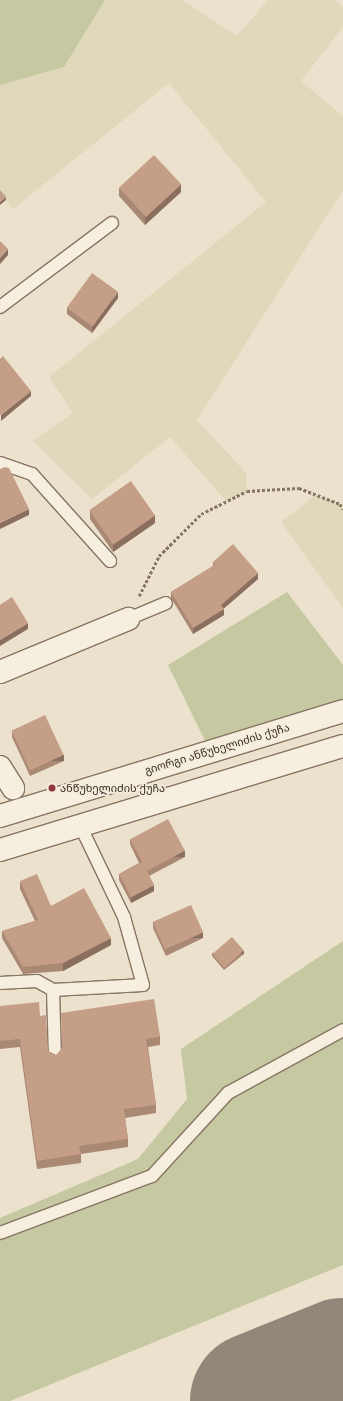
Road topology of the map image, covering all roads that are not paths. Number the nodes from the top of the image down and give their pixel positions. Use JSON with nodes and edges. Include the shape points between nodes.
{"nodes":[{"id":1,"x":112,"y":222,"type":"dead end"},
{"id":2,"x":0,"y":307,"type":"edge"},
{"id":3,"x":0,"y":463,"type":"edge"},
{"id":4,"x":110,"y":561,"type":"dead end"},
{"id":5,"x":166,"y":603,"type":"dead end"},
{"id":6,"x":128,"y":619,"type":"joint"},
{"id":7,"x":0,"y":672,"type":"edge"},
{"id":8,"x":343,"y":711,"type":"edge"},
{"id":9,"x":343,"y":746,"type":"edge"},
{"id":10,"x":0,"y":767,"type":"edge"},
{"id":11,"x":13,"y":788,"type":"dead end"},
{"id":12,"x":0,"y":816,"type":"edge"},
{"id":13,"x":80,"y":825,"type":"junction"},
{"id":14,"x":0,"y":850,"type":"edge"},
{"id":15,"x":0,"y":983,"type":"edge"},
{"id":16,"x":53,"y":990,"type":"junction"},
{"id":17,"x":343,"y":1030,"type":"edge"},
{"id":18,"x":55,"y":1056,"type":"edge"},
{"id":19,"x":0,"y":1233,"type":"edge"}],
"edges":[{"from":1,"to":2,"type":"lane"},
{"from":3,"to":4,"type":"lane","via":[[32,474]]},
{"from":5,"to":6,"type":"lane"},
{"from":6,"to":7,"type":"main road"},
{"from":8,"to":12,"type":"main road","name":"გიორგი ანწუხელიძის ქუჩა"},
{"from":9,"to":13,"type":"main road"},
{"from":10,"to":11,"type":"main road"},
{"from":13,"to":14,"type":"main road"},
{"from":13,"to":16,"type":"lane","via":[[124,917],[143,985]]},
{"from":15,"to":16,"type":"lane","via":[[37,981]]},
{"from":16,"to":18,"type":"lane"},
{"from":17,"to":19,"type":"lane","via":[[228,1093],[152,1176]]}]}
